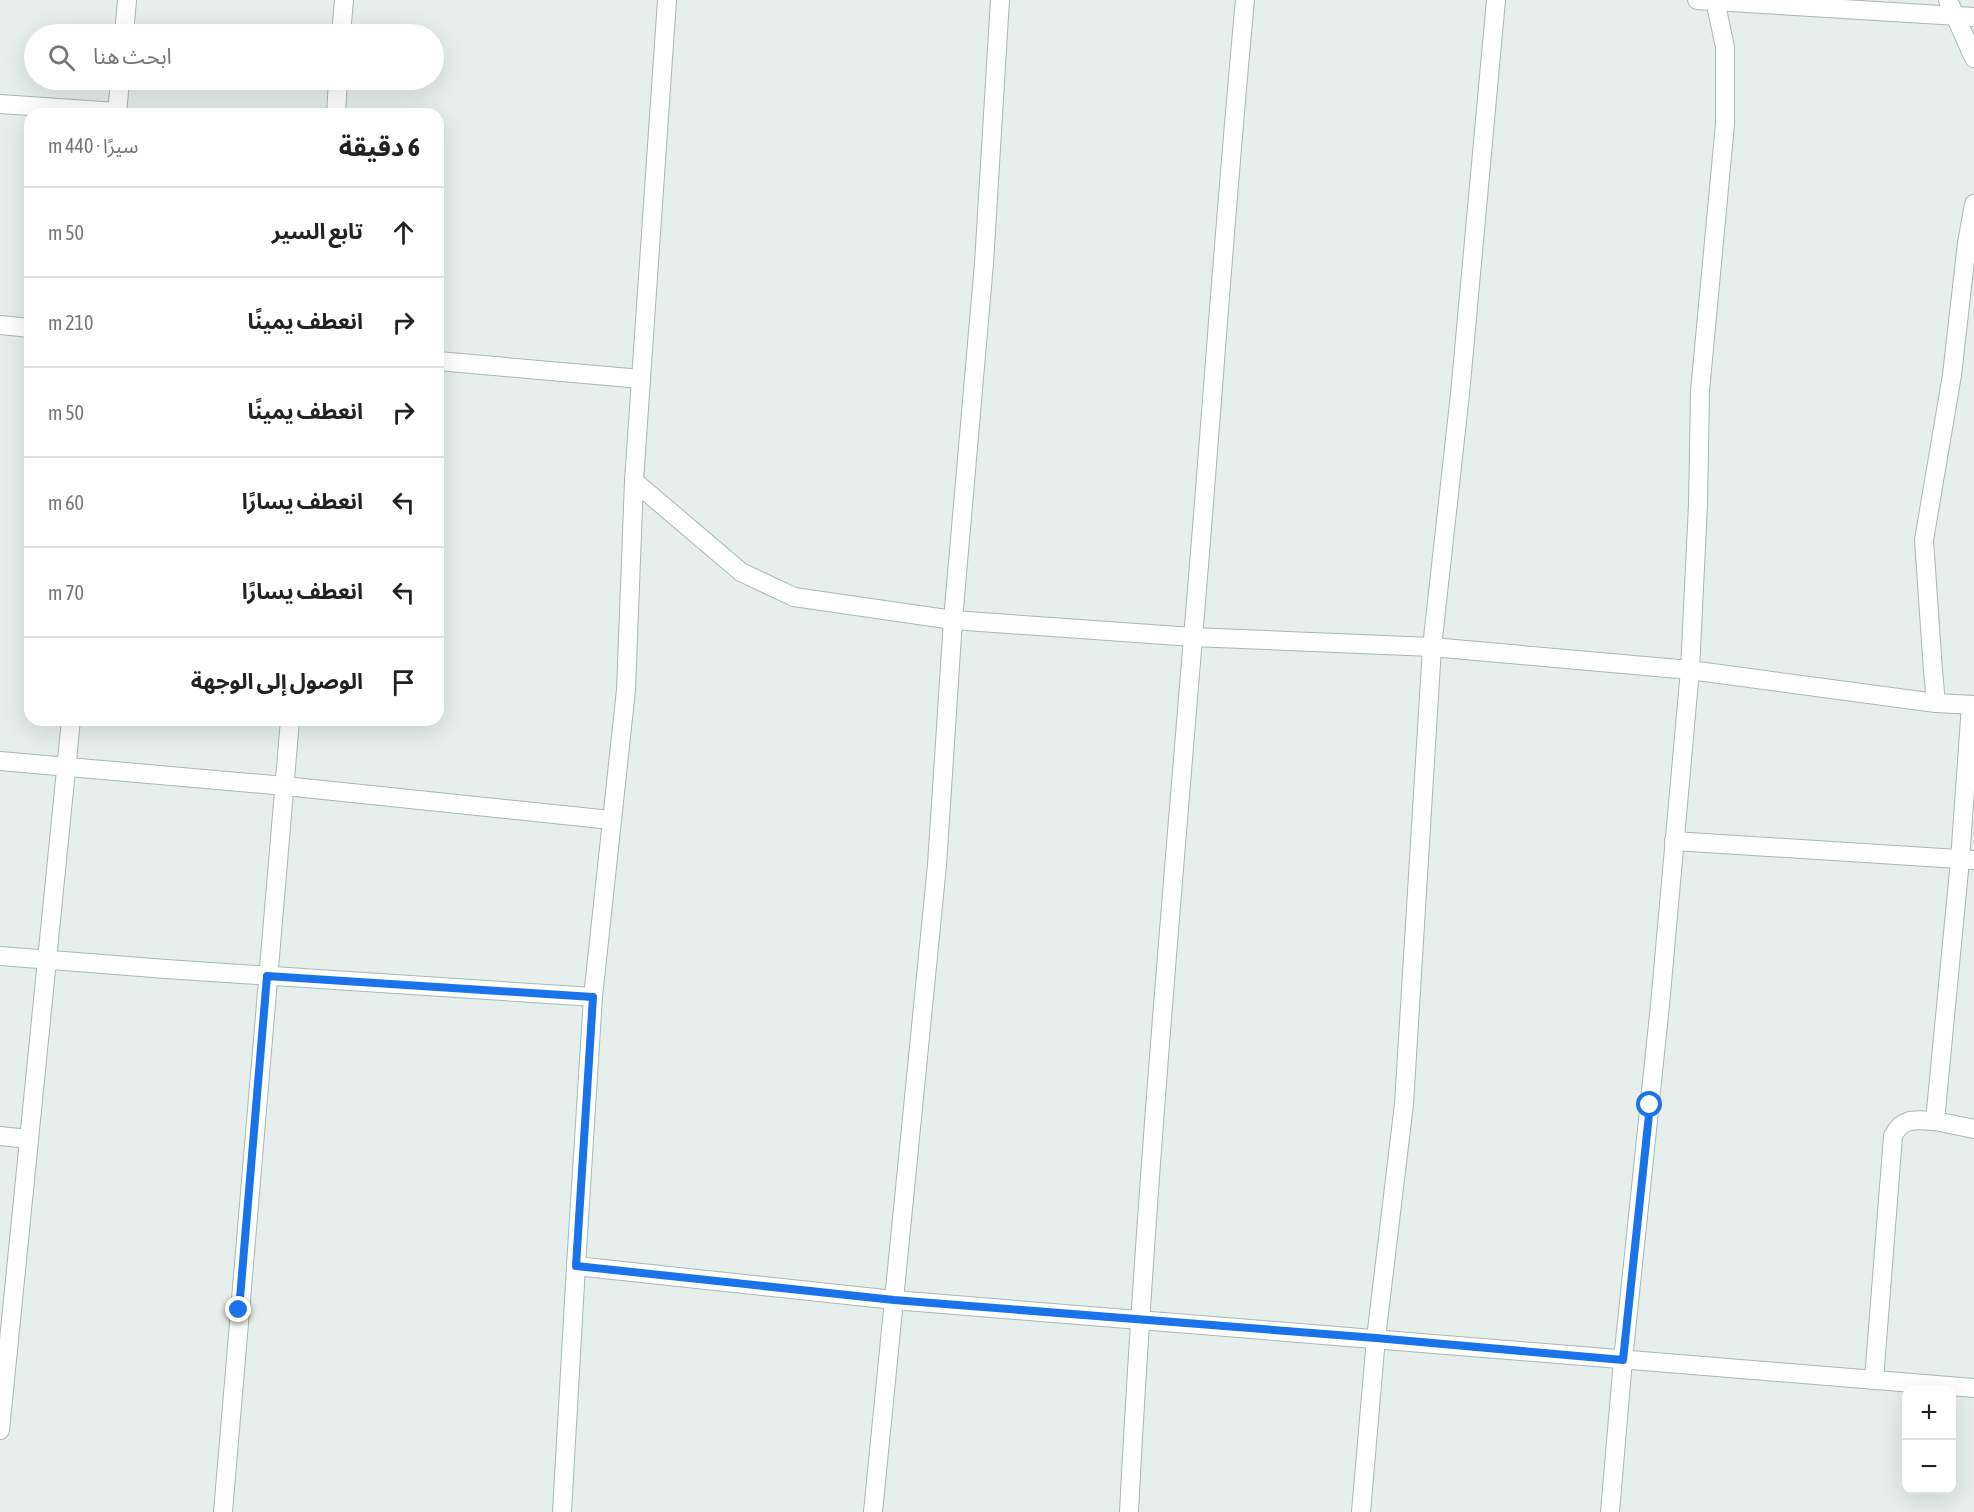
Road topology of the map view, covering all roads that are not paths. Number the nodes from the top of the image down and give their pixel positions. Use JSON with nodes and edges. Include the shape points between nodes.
{"nodes":[{"id":1,"x":126,"y":0,"type":"edge"},
{"id":2,"x":344,"y":0,"type":"edge"},
{"id":3,"x":667,"y":0,"type":"edge"},
{"id":4,"x":1000,"y":0,"type":"edge"},
{"id":5,"x":1245,"y":0,"type":"edge"},
{"id":6,"x":1496,"y":0,"type":"edge"},
{"id":7,"x":1696,"y":0,"type":"edge"},
{"id":8,"x":1716,"y":1,"type":"edge"},
{"id":9,"x":1951,"y":8,"type":"edge"},
{"id":10,"x":1974,"y":17,"type":"edge"},
{"id":11,"x":125,"y":24,"type":"edge"},
{"id":12,"x":342,"y":24,"type":"edge"},
{"id":13,"x":1974,"y":58,"type":"edge"},
{"id":14,"x":119,"y":90,"type":"edge"},
{"id":15,"x":337,"y":90,"type":"edge"},
{"id":16,"x":0,"y":104,"type":"edge"},
{"id":17,"x":52,"y":108,"type":"edge"},
{"id":18,"x":117,"y":108,"type":"edge"},
{"id":19,"x":336,"y":108,"type":"edge"},
{"id":20,"x":1974,"y":204,"type":"edge"},
{"id":21,"x":0,"y":325,"type":"edge"},
{"id":22,"x":24,"y":327,"type":"edge"},
{"id":23,"x":444,"y":362,"type":"edge"},
{"id":24,"x":641,"y":379,"type":"junction"},
{"id":25,"x":634,"y":481,"type":"junction"},
{"id":26,"x":953,"y":621,"type":"junction"},
{"id":27,"x":1193,"y":637,"type":"junction"},
{"id":28,"x":1432,"y":647,"type":"junction"},
{"id":29,"x":1690,"y":670,"type":"junction"},
{"id":30,"x":1936,"y":703,"type":"junction"},
{"id":31,"x":1973,"y":705,"type":"edge"},
{"id":32,"x":71,"y":726,"type":"edge"},
{"id":33,"x":290,"y":726,"type":"edge"},
{"id":34,"x":0,"y":761,"type":"edge"},
{"id":35,"x":68,"y":766,"type":"junction"},
{"id":36,"x":285,"y":786,"type":"junction"},
{"id":37,"x":611,"y":820,"type":"junction"},
{"id":38,"x":1674,"y":841,"type":"junction"},
{"id":39,"x":1967,"y":860,"type":"edge"},
{"id":40,"x":0,"y":956,"type":"edge"},
{"id":41,"x":46,"y":959,"type":"junction"},
{"id":42,"x":267,"y":976,"type":"junction"},
{"id":43,"x":593,"y":997,"type":"junction"},
{"id":44,"x":1935,"y":1121,"type":"junction"},
{"id":45,"x":1974,"y":1129,"type":"edge"},
{"id":46,"x":0,"y":1136,"type":"edge"},
{"id":47,"x":29,"y":1138,"type":"junction"},
{"id":48,"x":576,"y":1266,"type":"junction"},
{"id":49,"x":894,"y":1300,"type":"junction"},
{"id":50,"x":1139,"y":1320,"type":"junction"},
{"id":51,"x":1376,"y":1338,"type":"junction"},
{"id":52,"x":1623,"y":1360,"type":"junction"},
{"id":53,"x":1874,"y":1380,"type":"junction"},
{"id":54,"x":1974,"y":1388,"type":"edge"},
{"id":55,"x":0,"y":1430,"type":"edge"},
{"id":56,"x":223,"y":1512,"type":"edge"},
{"id":57,"x":562,"y":1512,"type":"edge"},
{"id":58,"x":873,"y":1512,"type":"edge"},
{"id":59,"x":1129,"y":1512,"type":"edge"},
{"id":60,"x":1360,"y":1512,"type":"edge"},
{"id":61,"x":1610,"y":1512,"type":"edge"}],
"edges":[{"from":1,"to":11,"type":"street"},
{"from":2,"to":12,"type":"street"},
{"from":3,"to":24,"type":"street"},
{"from":4,"to":26,"type":"street","via":[[984,263]]},
{"from":5,"to":27,"type":"street"},
{"from":6,"to":28,"type":"street"},
{"from":7,"to":8,"type":"street"},
{"from":8,"to":9,"type":"street"},
{"from":8,"to":29,"type":"street","via":[[1725,47],[1725,124],[1700,391]]},
{"from":9,"to":10,"type":"street"},
{"from":9,"to":13,"type":"street"},
{"from":14,"to":18,"type":"street"},
{"from":15,"to":19,"type":"street"},
{"from":16,"to":17,"type":"street"},
{"from":20,"to":30,"type":"street","via":[[1952,375],[1924,540]]},
{"from":21,"to":22,"type":"street"},
{"from":23,"to":24,"type":"street"},
{"from":24,"to":25,"type":"street"},
{"from":25,"to":26,"type":"street","via":[[741,572],[794,597]]},
{"from":25,"to":37,"type":"street","via":[[626,690]]},
{"from":26,"to":27,"type":"street"},
{"from":26,"to":49,"type":"street","via":[[937,865]]},
{"from":27,"to":28,"type":"street"},
{"from":27,"to":50,"type":"street"},
{"from":28,"to":29,"type":"street"},
{"from":28,"to":51,"type":"street","via":[[1404,1104]]},
{"from":29,"to":30,"type":"street"},
{"from":29,"to":38,"type":"street"},
{"from":30,"to":31,"type":"street"},
{"from":31,"to":39,"type":"street"},
{"from":32,"to":35,"type":"street"},
{"from":33,"to":36,"type":"street"},
{"from":34,"to":35,"type":"street"},
{"from":35,"to":36,"type":"street"},
{"from":35,"to":41,"type":"street"},
{"from":36,"to":37,"type":"street"},
{"from":36,"to":42,"type":"street"},
{"from":37,"to":43,"type":"street"},
{"from":38,"to":39,"type":"street"},
{"from":38,"to":52,"type":"street"},
{"from":39,"to":44,"type":"street"},
{"from":40,"to":41,"type":"street"},
{"from":41,"to":42,"type":"street"},
{"from":41,"to":47,"type":"street"},
{"from":42,"to":43,"type":"street"},
{"from":42,"to":56,"type":"street"},
{"from":43,"to":48,"type":"street"},
{"from":44,"to":45,"type":"street"},
{"from":44,"to":53,"type":"street","via":[[1905,1122],[1893,1136]]},
{"from":46,"to":47,"type":"street"},
{"from":47,"to":55,"type":"street"},
{"from":48,"to":49,"type":"street"},
{"from":48,"to":57,"type":"street"},
{"from":49,"to":50,"type":"street"},
{"from":49,"to":58,"type":"street"},
{"from":50,"to":51,"type":"street"},
{"from":50,"to":59,"type":"street"},
{"from":51,"to":52,"type":"street"},
{"from":51,"to":60,"type":"street"},
{"from":52,"to":53,"type":"street"},
{"from":52,"to":61,"type":"street"},
{"from":53,"to":54,"type":"street"}]}
